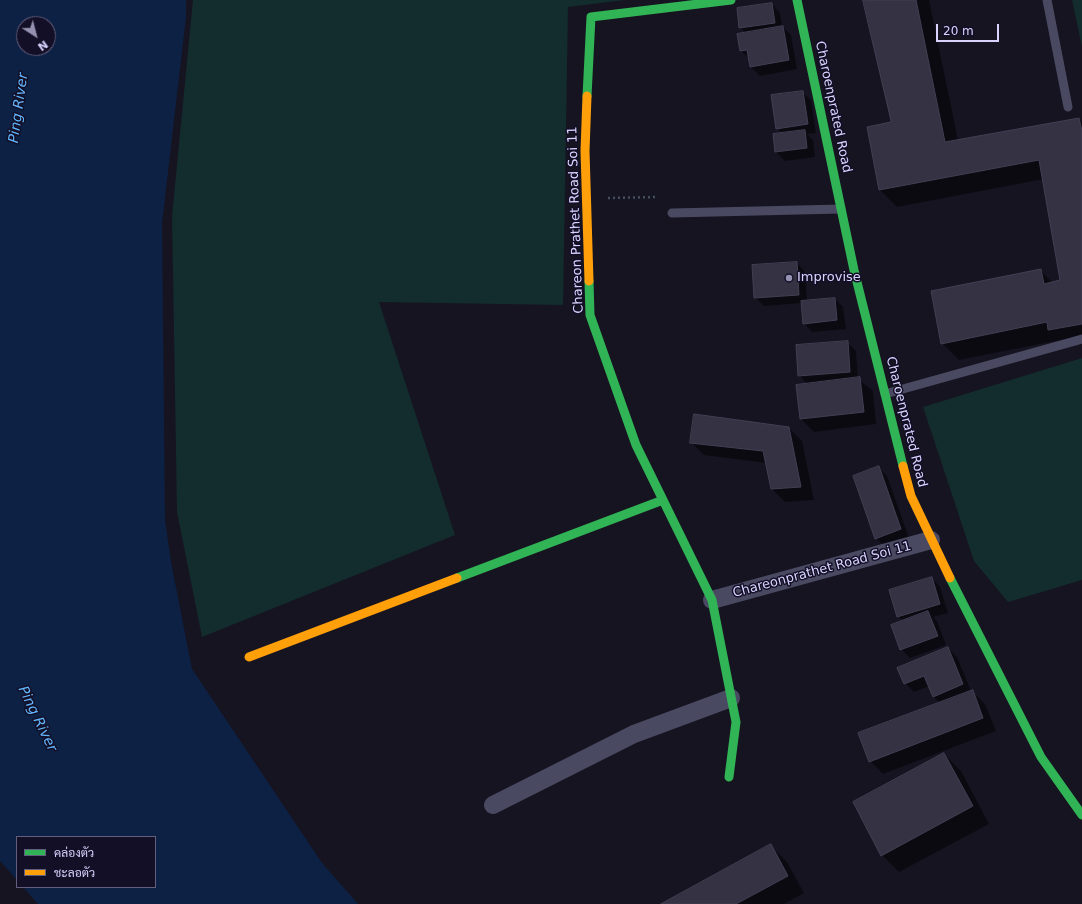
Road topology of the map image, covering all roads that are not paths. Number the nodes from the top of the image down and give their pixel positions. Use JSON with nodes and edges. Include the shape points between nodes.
{"nodes":[{"id":1,"x":731,"y":0,"type":"edge"},
{"id":2,"x":797,"y":0,"type":"edge"},
{"id":3,"x":1047,"y":0,"type":"edge"},
{"id":4,"x":1068,"y":107,"type":"dead end"},
{"id":5,"x":841,"y":210,"type":"junction"},
{"id":6,"x":672,"y":213,"type":"dead end"},
{"id":7,"x":1082,"y":338,"type":"edge"},
{"id":8,"x":885,"y":394,"type":"junction"},
{"id":9,"x":663,"y":500,"type":"junction"},
{"id":10,"x":931,"y":540,"type":"junction"},
{"id":11,"x":712,"y":600,"type":"junction"},
{"id":12,"x":249,"y":657,"type":"dead end"},
{"id":13,"x":732,"y":698,"type":"junction"},
{"id":14,"x":729,"y":777,"type":"dead end"},
{"id":15,"x":493,"y":805,"type":"dead end"},
{"id":16,"x":1082,"y":814,"type":"edge"}],
"edges":[{"from":1,"to":9,"type":"street","name":"Chareon Prathet Road Soi 11","via":[[590,17],[585,150],[590,315],[636,445]]},
{"from":2,"to":5,"type":"street","name":"Charoenprated Road"},
{"from":3,"to":4,"type":"lane"},
{"from":5,"to":6,"type":"lane"},
{"from":5,"to":8,"type":"street","name":"Charoenprated Road"},
{"from":7,"to":8,"type":"lane"},
{"from":8,"to":10,"type":"street","name":"Charoenprated Road","via":[[911,496]]},
{"from":9,"to":11,"type":"street","name":"Chareon Prathet Road Soi 11"},
{"from":9,"to":12,"type":"street"},
{"from":10,"to":11,"type":"street","name":"Chareonprathet Road Soi 11"},
{"from":10,"to":16,"type":"street","name":"Charoenprated Road","via":[[1041,757]]},
{"from":11,"to":13,"type":"street","name":"Chareon Prathet Road Soi 11"},
{"from":13,"to":14,"type":"street","name":"Chareon Prathet Road Soi 11","via":[[736,722]]},
{"from":13,"to":15,"type":"street","via":[[634,734]]}]}
